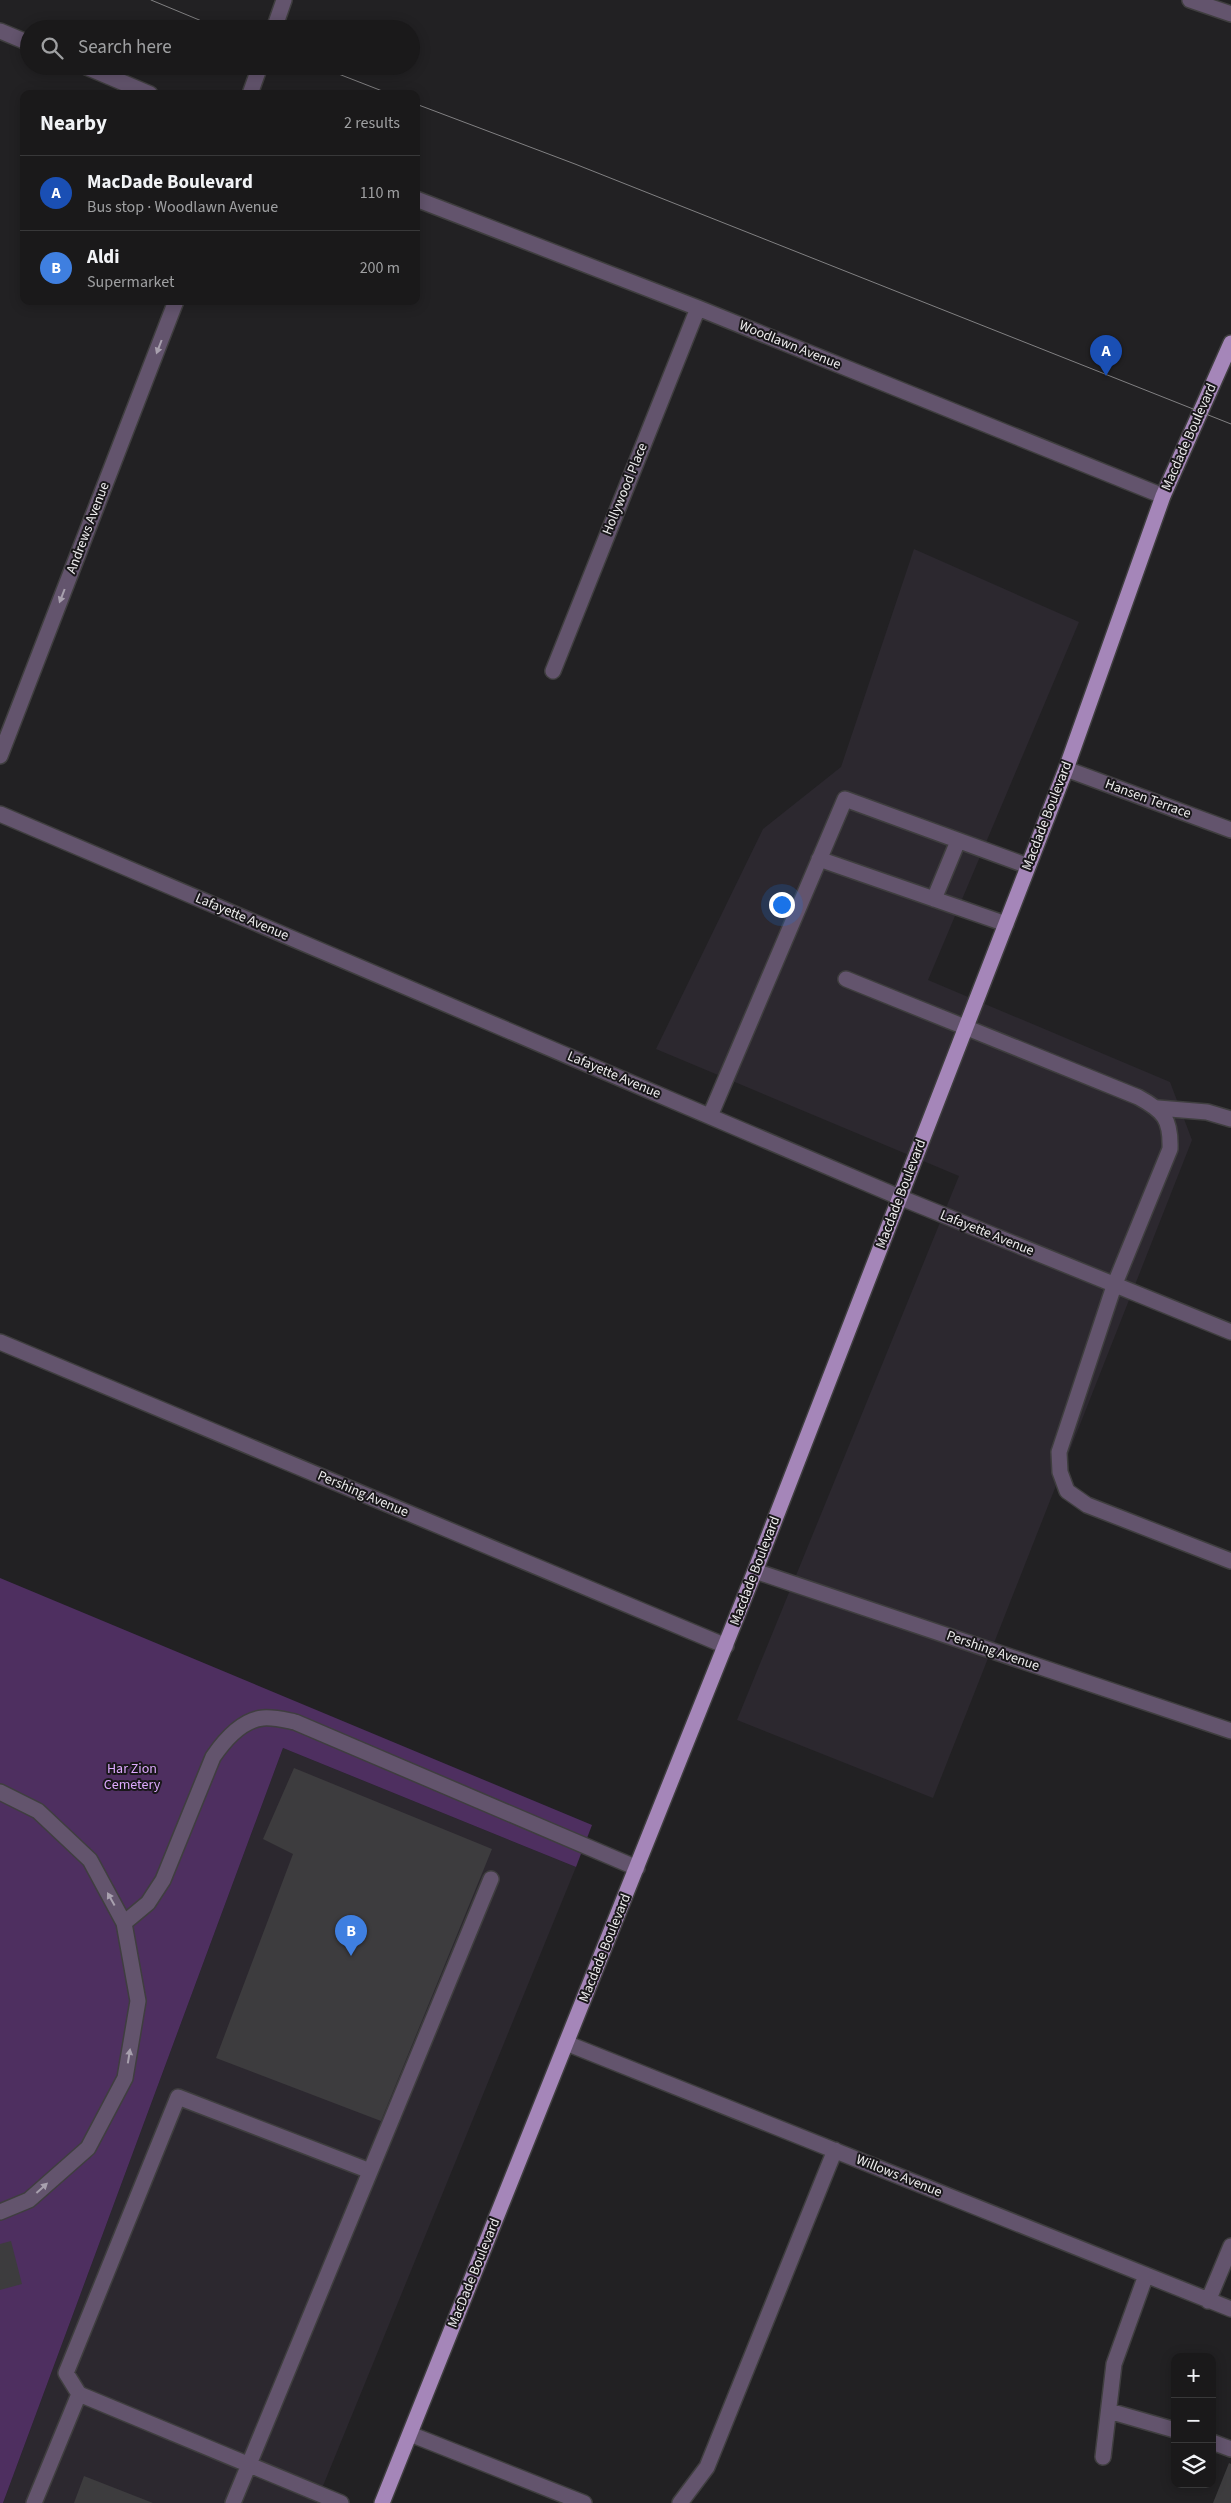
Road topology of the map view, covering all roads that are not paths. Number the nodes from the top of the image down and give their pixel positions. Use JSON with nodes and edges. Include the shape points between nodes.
{"nodes":[{"id":1,"x":284,"y":0,"type":"edge"},
{"id":2,"x":1190,"y":0,"type":"edge"},
{"id":3,"x":1231,"y":14,"type":"edge"},
{"id":4,"x":277,"y":20,"type":"edge"},
{"id":5,"x":0,"y":31,"type":"edge"},
{"id":6,"x":20,"y":39,"type":"edge"},
{"id":7,"x":105,"y":75,"type":"edge"},
{"id":8,"x":257,"y":75,"type":"edge"},
{"id":9,"x":141,"y":90,"type":"edge"},
{"id":10,"x":251,"y":90,"type":"edge"},
{"id":11,"x":420,"y":201,"type":"edge"},
{"id":12,"x":174,"y":305,"type":"edge"},
{"id":13,"x":698,"y":308,"type":"junction"},
{"id":14,"x":1231,"y":343,"type":"edge"},
{"id":15,"x":1163,"y":496,"type":"junction"},
{"id":16,"x":553,"y":671,"type":"dead end"},
{"id":17,"x":0,"y":756,"type":"edge"},
{"id":18,"x":1066,"y":768,"type":"junction"},
{"id":19,"x":0,"y":814,"type":"edge"},
{"id":20,"x":1231,"y":830,"type":"edge"},
{"id":21,"x":958,"y":841,"type":"junction"},
{"id":22,"x":819,"y":859,"type":"junction"},
{"id":23,"x":1028,"y":866,"type":"junction"},
{"id":24,"x":934,"y":899,"type":"junction"},
{"id":25,"x":1006,"y":924,"type":"junction"},
{"id":26,"x":846,"y":979,"type":"dead end"},
{"id":27,"x":966,"y":1027,"type":"junction"},
{"id":28,"x":1158,"y":1108,"type":"junction"},
{"id":29,"x":710,"y":1116,"type":"junction"},
{"id":30,"x":1231,"y":1120,"type":"edge"},
{"id":31,"x":899,"y":1197,"type":"junction"},
{"id":32,"x":1114,"y":1286,"type":"junction"},
{"id":33,"x":1231,"y":1332,"type":"edge"},
{"id":34,"x":0,"y":1342,"type":"edge"},
{"id":35,"x":1231,"y":1561,"type":"edge"},
{"id":36,"x":755,"y":1571,"type":"junction"},
{"id":37,"x":726,"y":1646,"type":"junction"},
{"id":38,"x":1231,"y":1731,"type":"edge"},
{"id":39,"x":0,"y":1792,"type":"edge"},
{"id":40,"x":637,"y":1868,"type":"junction"},
{"id":41,"x":491,"y":1879,"type":"dead end"},
{"id":42,"x":124,"y":1923,"type":"junction"},
{"id":43,"x":566,"y":2043,"type":"junction"},
{"id":44,"x":835,"y":2150,"type":"junction"},
{"id":45,"x":370,"y":2171,"type":"junction"},
{"id":46,"x":0,"y":2212,"type":"edge"},
{"id":47,"x":1231,"y":2246,"type":"edge"},
{"id":48,"x":1146,"y":2275,"type":"junction"},
{"id":49,"x":1208,"y":2301,"type":"junction"},
{"id":50,"x":1231,"y":2310,"type":"edge"},
{"id":51,"x":79,"y":2394,"type":"junction"},
{"id":52,"x":1109,"y":2411,"type":"junction"},
{"id":53,"x":1171,"y":2429,"type":"edge"},
{"id":54,"x":410,"y":2434,"type":"junction"},
{"id":55,"x":1215,"y":2443,"type":"edge"},
{"id":56,"x":1231,"y":2449,"type":"edge"},
{"id":57,"x":1103,"y":2457,"type":"dead end"},
{"id":58,"x":249,"y":2464,"type":"junction"},
{"id":59,"x":34,"y":2503,"type":"edge"},
{"id":60,"x":233,"y":2503,"type":"edge"},
{"id":61,"x":341,"y":2503,"type":"edge"},
{"id":62,"x":382,"y":2503,"type":"edge"},
{"id":63,"x":584,"y":2503,"type":"edge"},
{"id":64,"x":680,"y":2503,"type":"edge"}],
"edges":[{"from":1,"to":4,"type":"street"},
{"from":2,"to":3,"type":"street"},
{"from":5,"to":6,"type":"street"},
{"from":7,"to":9,"type":"street"},
{"from":8,"to":10,"type":"street"},
{"from":11,"to":13,"type":"street","name":"Woodlawn Avenue"},
{"from":12,"to":17,"type":"street","name":"Andrews Avenue","one_way":true},
{"from":13,"to":15,"type":"street","name":"Woodlawn Avenue"},
{"from":13,"to":16,"type":"street","name":"Hollywood Place"},
{"from":14,"to":15,"type":"main road","name":"Macdade Boulevard"},
{"from":15,"to":18,"type":"main road","name":"Macdade Boulevard"},
{"from":18,"to":20,"type":"street","name":"Hansen Terrace"},
{"from":18,"to":23,"type":"main road","name":"Macdade Boulevard"},
{"from":19,"to":29,"type":"street","name":"Lafayette Avenue"},
{"from":21,"to":22,"type":"street","via":[[845,799]]},
{"from":21,"to":23,"type":"street"},
{"from":21,"to":24,"type":"street"},
{"from":22,"to":24,"type":"street"},
{"from":22,"to":29,"type":"street"},
{"from":23,"to":25,"type":"main road","name":"Macdade Boulevard"},
{"from":24,"to":25,"type":"street"},
{"from":25,"to":27,"type":"main road","name":"Macdade Boulevard"},
{"from":26,"to":27,"type":"street"},
{"from":27,"to":28,"type":"street"},
{"from":27,"to":31,"type":"main road","name":"Macdade Boulevard"},
{"from":28,"to":30,"type":"street","via":[[1207,1112]]},
{"from":28,"to":32,"type":"street","via":[[1170,1131],[1170,1149]]},
{"from":29,"to":31,"type":"street","name":"Lafayette Avenue"},
{"from":31,"to":32,"type":"street","name":"Lafayette Avenue"},
{"from":31,"to":36,"type":"main road","name":"Macdade Boulevard"},
{"from":32,"to":33,"type":"street","name":"Lafayette Avenue"},
{"from":32,"to":35,"type":"street","via":[[1059,1452],[1060,1472],[1067,1491],[1087,1505]]},
{"from":34,"to":37,"type":"street","name":"Pershing Avenue"},
{"from":36,"to":37,"type":"main road","name":"Macdade Boulevard"},
{"from":36,"to":38,"type":"street","name":"Pershing Avenue"},
{"from":37,"to":40,"type":"main road","name":"Macdade Boulevard"},
{"from":42,"to":39,"type":"street","one_way":true,"via":[[90,1860],[38,1811]]},
{"from":40,"to":42,"type":"street","via":[[295,1722],[261,1718],[222,1744],[213,1757],[162,1880],[148,1903]]},
{"from":40,"to":43,"type":"main road","name":"Macdade Boulevard"},
{"from":41,"to":45,"type":"street"},
{"from":46,"to":42,"type":"street","one_way":true,"via":[[29,2200],[88,2148],[125,2078],[138,2001]]},
{"from":43,"to":44,"type":"street","name":"Willows Avenue"},
{"from":43,"to":54,"type":"main road","name":"MacDade Boulevard"},
{"from":44,"to":48,"type":"street","name":"Willows Avenue"},
{"from":44,"to":64,"type":"street","via":[[707,2468]]},
{"from":45,"to":51,"type":"street","via":[[178,2097],[66,2373]]},
{"from":45,"to":58,"type":"street"},
{"from":47,"to":49,"type":"street"},
{"from":48,"to":49,"type":"street","name":"Willows Avenue"},
{"from":48,"to":52,"type":"street","via":[[1114,2364]]},
{"from":49,"to":50,"type":"street","name":"Willows Avenue"},
{"from":51,"to":58,"type":"street"},
{"from":51,"to":59,"type":"street"},
{"from":52,"to":53,"type":"street"},
{"from":52,"to":57,"type":"street"},
{"from":54,"to":62,"type":"main road","name":"MacDade Boulevard"},
{"from":54,"to":63,"type":"street"},
{"from":55,"to":56,"type":"street"},
{"from":58,"to":60,"type":"street"},
{"from":58,"to":61,"type":"street"}]}
